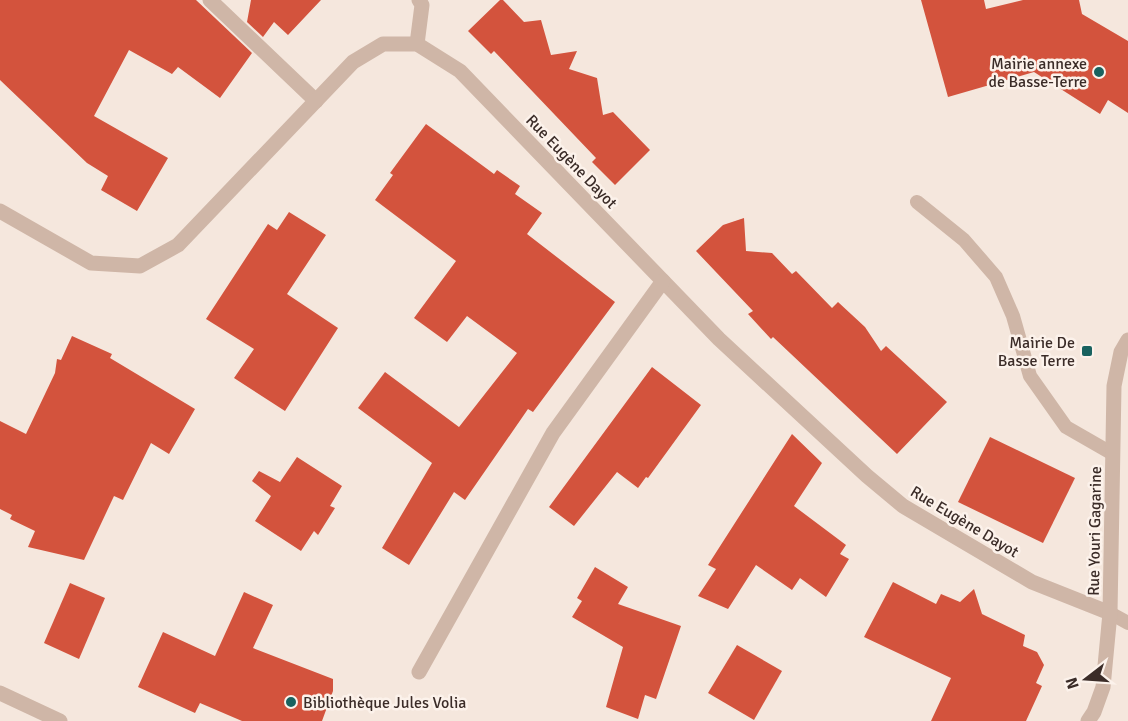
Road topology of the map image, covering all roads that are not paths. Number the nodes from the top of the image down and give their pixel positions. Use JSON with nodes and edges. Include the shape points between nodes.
{"nodes":[{"id":1,"x":210,"y":0,"type":"edge"},
{"id":2,"x":419,"y":0,"type":"edge"},
{"id":3,"x":417,"y":44,"type":"junction"},
{"id":4,"x":316,"y":101,"type":"junction"},
{"id":5,"x":917,"y":202,"type":"dead end"},
{"id":6,"x":0,"y":211,"type":"edge"},
{"id":7,"x":663,"y":281,"type":"junction"},
{"id":8,"x":1128,"y":340,"type":"edge"},
{"id":9,"x":1113,"y":454,"type":"junction"},
{"id":10,"x":1110,"y":613,"type":"junction"},
{"id":11,"x":1128,"y":623,"type":"edge"},
{"id":12,"x":419,"y":672,"type":"dead end"},
{"id":13,"x":0,"y":693,"type":"edge"},
{"id":14,"x":60,"y":721,"type":"edge"},
{"id":15,"x":1088,"y":721,"type":"edge"}],
"edges":[{"from":1,"to":4,"type":"street"},
{"from":2,"to":3,"type":"street","via":[[422,5]]},
{"from":3,"to":4,"type":"street","via":[[383,44],[353,62]]},
{"from":3,"to":7,"type":"street","name":"Rue Eugène Dayot","via":[[459,71]]},
{"from":4,"to":6,"type":"street","via":[[178,245],[140,266],[91,263]]},
{"from":5,"to":9,"type":"lane","via":[[964,240],[996,277],[1013,316],[1030,376],[1066,427]]},
{"from":7,"to":10,"type":"street","name":"Rue Eugène Dayot","via":[[719,339],[903,506],[1032,582]]},
{"from":7,"to":12,"type":"street","via":[[553,434]]},
{"from":8,"to":9,"type":"street","name":"Rue Youri Gagarine","via":[[1121,352],[1114,386]]},
{"from":9,"to":10,"type":"street","name":"Rue Youri Gagarine"},
{"from":10,"to":11,"type":"lane"},
{"from":10,"to":15,"type":"street","name":"Rue Youri Gagarine","via":[[1103,687]]},
{"from":13,"to":14,"type":"street"}]}
